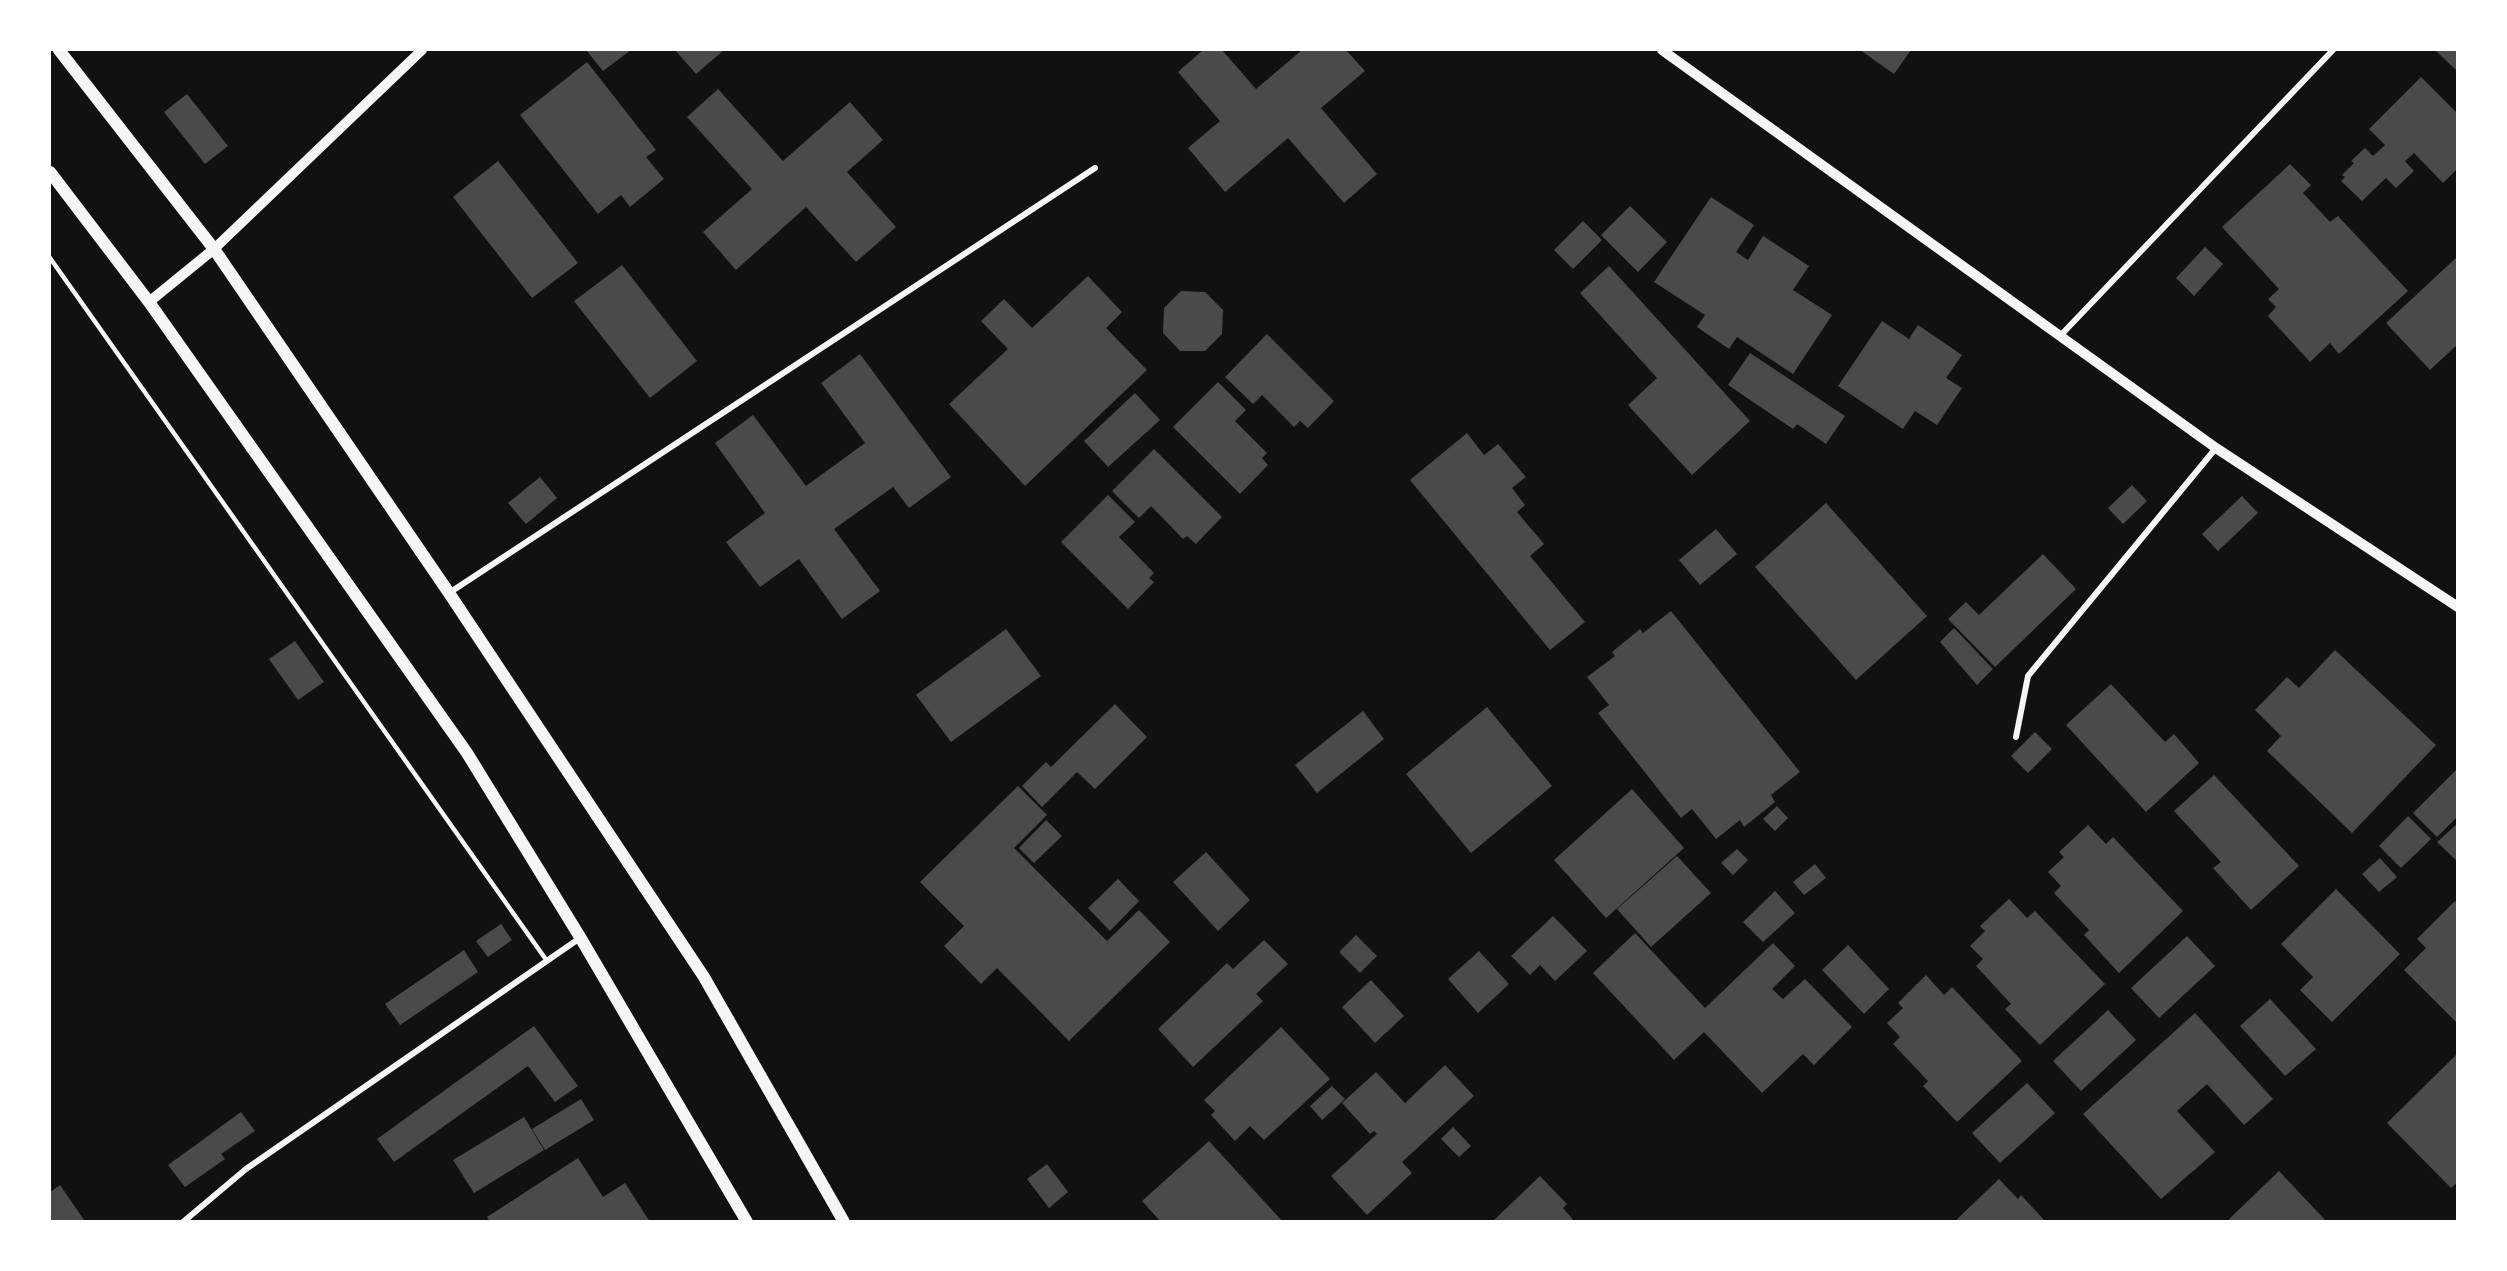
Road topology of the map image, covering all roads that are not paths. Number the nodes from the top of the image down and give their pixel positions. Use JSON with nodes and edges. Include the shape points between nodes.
{"nodes":[{"id":1,"x":59,"y":50,"type":"edge"},
{"id":2,"x":422,"y":50,"type":"edge"},
{"id":3,"x":1662,"y":50,"type":"edge"},
{"id":4,"x":2333,"y":50,"type":"edge"},
{"id":5,"x":1095,"y":168,"type":"dead end"},
{"id":6,"x":50,"y":172,"type":"edge"},
{"id":7,"x":214,"y":249,"type":"junction"},
{"id":8,"x":50,"y":258,"type":"edge"},
{"id":9,"x":149,"y":302,"type":"junction"},
{"id":10,"x":2060,"y":336,"type":"junction"},
{"id":11,"x":2216,"y":448,"type":"junction"},
{"id":12,"x":449,"y":593,"type":"junction"},
{"id":13,"x":2457,"y":607,"type":"edge"},
{"id":14,"x":2016,"y":737,"type":"dead end"},
{"id":15,"x":580,"y":937,"type":"junction"},
{"id":16,"x":547,"y":961,"type":"junction"},
{"id":17,"x":183,"y":1221,"type":"edge"},
{"id":18,"x":747,"y":1221,"type":"edge"},
{"id":19,"x":844,"y":1221,"type":"edge"}],
"edges":[{"from":1,"to":7,"type":"main road"},
{"from":2,"to":7,"type":"street"},
{"from":3,"to":10,"type":"street"},
{"from":4,"to":10,"type":"street"},
{"from":5,"to":12,"type":"street"},
{"from":6,"to":9,"type":"main road"},
{"from":7,"to":9,"type":"street"},
{"from":7,"to":12,"type":"main road"},
{"from":8,"to":16,"type":"lane"},
{"from":9,"to":15,"type":"main road","via":[[467,753]]},
{"from":10,"to":11,"type":"street"},
{"from":11,"to":13,"type":"street"},
{"from":11,"to":14,"type":"street","via":[[2028,676]]},
{"from":12,"to":19,"type":"main road","via":[[704,977]]},
{"from":15,"to":16,"type":"street"},
{"from":15,"to":18,"type":"main road"},
{"from":16,"to":17,"type":"street","via":[[246,1168]]}]}
